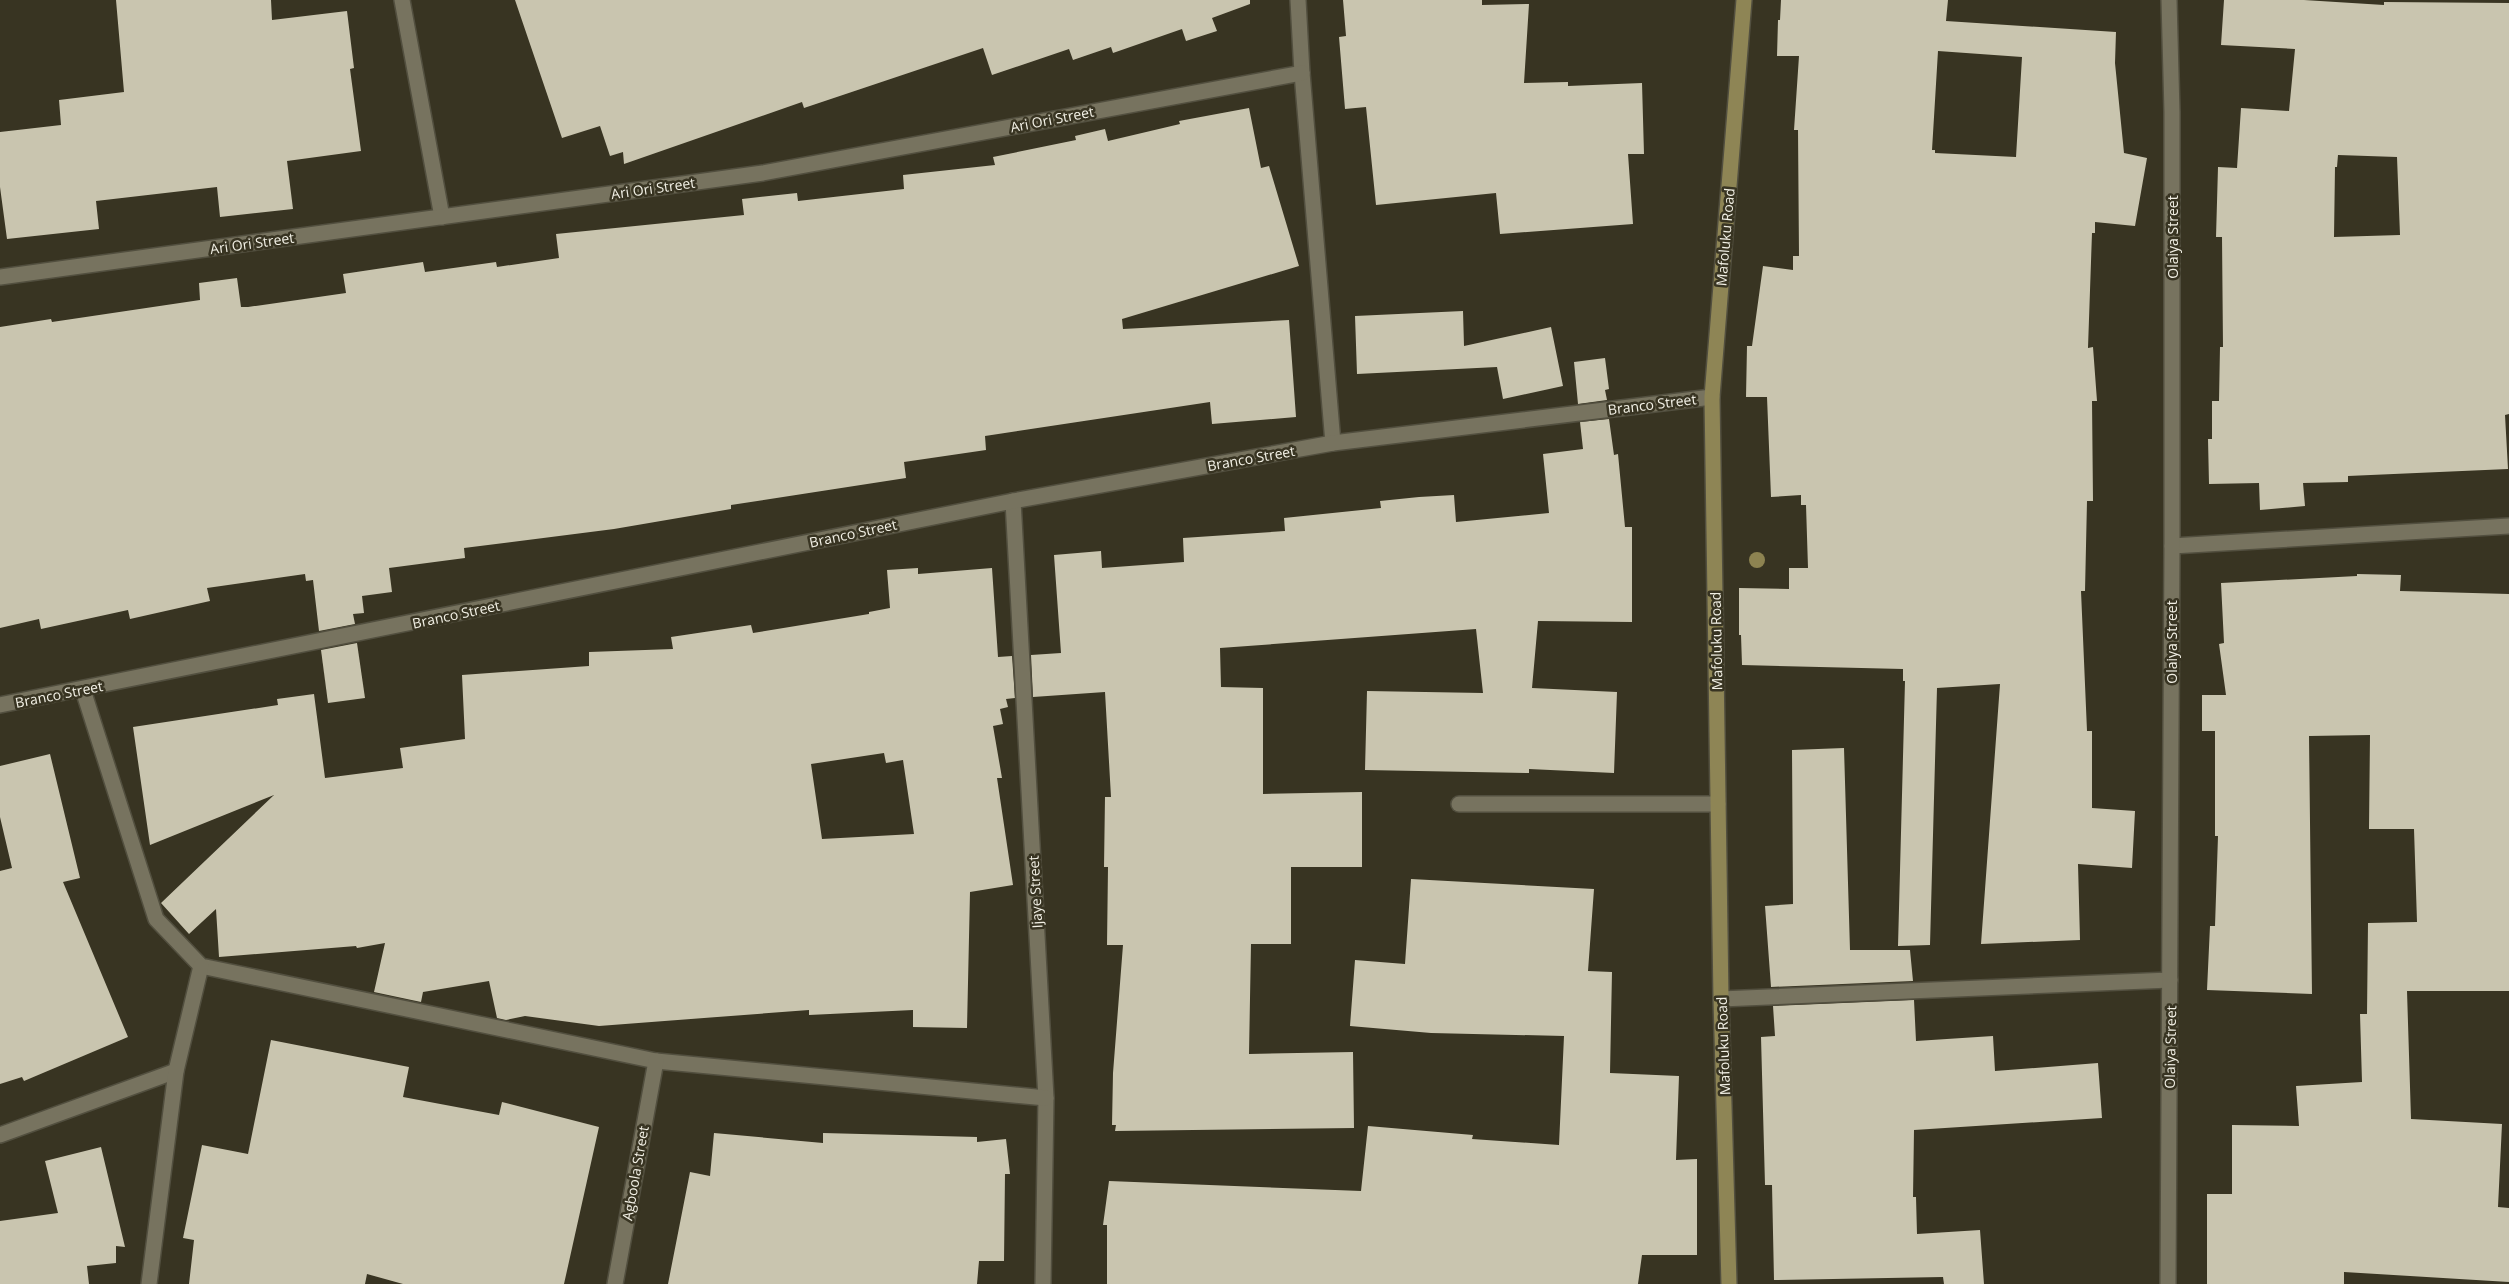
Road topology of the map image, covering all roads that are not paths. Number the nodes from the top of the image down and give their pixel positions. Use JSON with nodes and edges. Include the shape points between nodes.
{"nodes":[{"id":1,"x":402,"y":0,"type":"edge"},
{"id":2,"x":1298,"y":0,"type":"edge"},
{"id":3,"x":1744,"y":0,"type":"edge"},
{"id":4,"x":2169,"y":0,"type":"edge"},
{"id":5,"x":1302,"y":73,"type":"junction"},
{"id":6,"x":442,"y":217,"type":"junction"},
{"id":7,"x":0,"y":277,"type":"edge"},
{"id":8,"x":1712,"y":397,"type":"junction"},
{"id":9,"x":1332,"y":443,"type":"junction"},
{"id":10,"x":1013,"y":501,"type":"junction"},
{"id":11,"x":2509,"y":526,"type":"edge"},
{"id":12,"x":2172,"y":546,"type":"junction"},
{"id":13,"x":83,"y":690,"type":"junction"},
{"id":14,"x":0,"y":705,"type":"edge"},
{"id":15,"x":1459,"y":804,"type":"dead end"},
{"id":16,"x":1718,"y":804,"type":"junction"},
{"id":17,"x":201,"y":966,"type":"junction"},
{"id":18,"x":2170,"y":980,"type":"junction"},
{"id":19,"x":1721,"y":999,"type":"junction"},
{"id":20,"x":656,"y":1061,"type":"junction"},
{"id":21,"x":176,"y":1071,"type":"junction"},
{"id":22,"x":1046,"y":1098,"type":"junction"},
{"id":23,"x":0,"y":1135,"type":"edge"},
{"id":24,"x":149,"y":1284,"type":"edge"},
{"id":25,"x":615,"y":1284,"type":"edge"},
{"id":26,"x":1044,"y":1284,"type":"edge"},
{"id":27,"x":1729,"y":1284,"type":"edge"},
{"id":28,"x":2168,"y":1284,"type":"edge"}],
"edges":[{"from":1,"to":6,"type":"street"},
{"from":2,"to":5,"type":"street"},
{"from":3,"to":8,"type":"street","name":"Mafoluku Road"},
{"from":4,"to":12,"type":"street","name":"Olaiya Street"},
{"from":5,"to":6,"type":"street","name":"Ari Ori Street","via":[[763,173]]},
{"from":5,"to":9,"type":"street"},
{"from":6,"to":7,"type":"street","name":"Ari Ori Street"},
{"from":8,"to":9,"type":"street","name":"Branco Street"},
{"from":8,"to":16,"type":"street","name":"Mafoluku Road"},
{"from":9,"to":10,"type":"street","name":"Branco Street"},
{"from":10,"to":13,"type":"street","name":"Branco Street"},
{"from":10,"to":22,"type":"street","name":"Ijaye Street"},
{"from":11,"to":12,"type":"street"},
{"from":12,"to":18,"type":"street","name":"Olaiya Street"},
{"from":13,"to":14,"type":"street","name":"Branco Street"},
{"from":13,"to":17,"type":"street","via":[[156,919]]},
{"from":15,"to":16,"type":"street"},
{"from":16,"to":19,"type":"street","name":"Mafoluku Road"},
{"from":17,"to":20,"type":"street"},
{"from":17,"to":21,"type":"street"},
{"from":18,"to":19,"type":"street"},
{"from":18,"to":28,"type":"street","name":"Olaiya Street"},
{"from":19,"to":27,"type":"street","name":"Mafoluku Road"},
{"from":20,"to":22,"type":"street"},
{"from":20,"to":25,"type":"street","name":"Agboola Street"},
{"from":21,"to":23,"type":"street"},
{"from":21,"to":24,"type":"street"},
{"from":22,"to":26,"type":"street","name":"Ijaye Street"}]}
